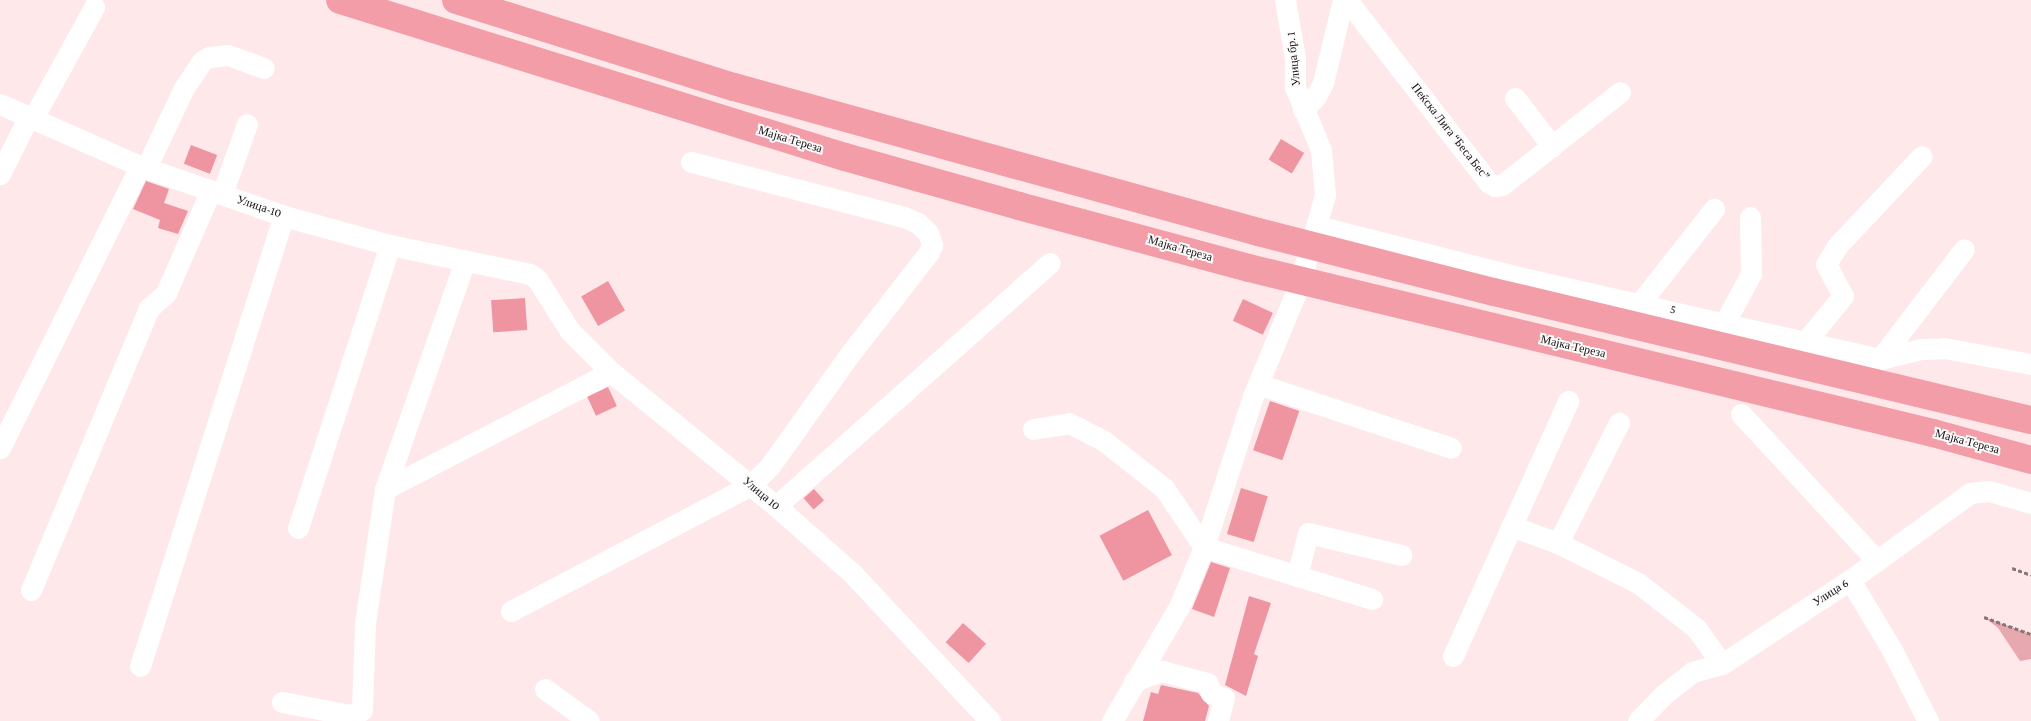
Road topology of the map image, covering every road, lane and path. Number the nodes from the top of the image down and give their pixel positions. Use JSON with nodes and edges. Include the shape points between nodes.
{"nodes":[{"id":1,"x":340,"y":0,"type":"edge"},
{"id":2,"x":456,"y":0,"type":"edge"},
{"id":3,"x":1286,"y":0,"type":"edge"},
{"id":4,"x":1345,"y":0,"type":"edge"},
{"id":5,"x":94,"y":7,"type":"dead end"},
{"id":6,"x":264,"y":68,"type":"dead end"},
{"id":7,"x":1620,"y":92,"type":"dead end"},
{"id":8,"x":1515,"y":98,"type":"dead end"},
{"id":9,"x":0,"y":104,"type":"edge"},
{"id":10,"x":1303,"y":110,"type":"junction"},
{"id":11,"x":30,"y":119,"type":"junction"},
{"id":12,"x":248,"y":124,"type":"dead end"},
{"id":13,"x":1552,"y":146,"type":"junction"},
{"id":14,"x":1922,"y":156,"type":"dead end"},
{"id":15,"x":691,"y":162,"type":"dead end"},
{"id":16,"x":143,"y":167,"type":"junction"},
{"id":17,"x":0,"y":174,"type":"edge"},
{"id":18,"x":216,"y":192,"type":"junction"},
{"id":19,"x":1714,"y":209,"type":"dead end"},
{"id":20,"x":284,"y":216,"type":"junction"},
{"id":21,"x":1750,"y":218,"type":"dead end"},
{"id":22,"x":1317,"y":226,"type":"junction"},
{"id":23,"x":390,"y":245,"type":"junction"},
{"id":24,"x":1964,"y":249,"type":"dead end"},
{"id":25,"x":465,"y":261,"type":"junction"},
{"id":26,"x":1050,"y":264,"type":"dead end"},
{"id":27,"x":530,"y":274,"type":"joint"},
{"id":28,"x":1640,"y":303,"type":"junction"},
{"id":29,"x":1725,"y":322,"type":"junction"},
{"id":30,"x":1806,"y":340,"type":"junction"},
{"id":31,"x":1880,"y":359,"type":"junction"},
{"id":32,"x":2031,"y":364,"type":"edge"},
{"id":33,"x":611,"y":372,"type":"junction"},
{"id":34,"x":1258,"y":384,"type":"junction"},
{"id":35,"x":1568,"y":400,"type":"dead end"},
{"id":36,"x":1741,"y":414,"type":"dead end"},
{"id":37,"x":2031,"y":420,"type":"edge"},
{"id":38,"x":1619,"y":423,"type":"dead end"},
{"id":39,"x":1033,"y":429,"type":"dead end"},
{"id":40,"x":0,"y":448,"type":"edge"},
{"id":41,"x":1451,"y":448,"type":"dead end"},
{"id":42,"x":2031,"y":460,"type":"edge"},
{"id":43,"x":751,"y":485,"type":"junction"},
{"id":44,"x":385,"y":489,"type":"junction"},
{"id":45,"x":2031,"y":503,"type":"edge"},
{"id":46,"x":776,"y":506,"type":"junction"},
{"id":47,"x":1511,"y":526,"type":"junction"},
{"id":48,"x":298,"y":528,"type":"dead end"},
{"id":49,"x":1558,"y":543,"type":"junction"},
{"id":50,"x":1204,"y":547,"type":"junction"},
{"id":51,"x":1401,"y":555,"type":"dead end"},
{"id":52,"x":1878,"y":560,"type":"junction"},
{"id":53,"x":2012,"y":568,"type":"dead end"},
{"id":54,"x":2031,"y":575,"type":"edge"},
{"id":55,"x":1297,"y":576,"type":"junction"},
{"id":56,"x":1850,"y":580,"type":"junction"},
{"id":57,"x":31,"y":590,"type":"dead end"},
{"id":58,"x":1372,"y":599,"type":"dead end"},
{"id":59,"x":511,"y":611,"type":"dead end"},
{"id":60,"x":1984,"y":617,"type":"dead end"},
{"id":61,"x":2031,"y":634,"type":"edge"},
{"id":62,"x":1453,"y":656,"type":"dead end"},
{"id":63,"x":1722,"y":664,"type":"junction"},
{"id":64,"x":140,"y":666,"type":"dead end"},
{"id":65,"x":1134,"y":681,"type":"junction"},
{"id":66,"x":545,"y":688,"type":"dead end"},
{"id":67,"x":282,"y":702,"type":"dead end"},
{"id":68,"x":589,"y":721,"type":"edge"},
{"id":69,"x":990,"y":721,"type":"edge"},
{"id":70,"x":1112,"y":721,"type":"edge"},
{"id":71,"x":1218,"y":721,"type":"edge"},
{"id":72,"x":1638,"y":721,"type":"edge"},
{"id":73,"x":1928,"y":721,"type":"edge"}],
"edges":[{"from":1,"to":42,"type":"highway","name":"Мајка Тереза","via":[[845,157],[1248,268],[1933,433]]},
{"from":2,"to":37,"type":"highway","via":[[734,87],[1258,232]]},
{"from":3,"to":10,"type":"street","name":"Улица бр. 1","via":[[1295,58],[1295,87]]},
{"from":4,"to":10,"type":"street","name":"Пеќска Лига “Беса Бес”","via":[[1323,83]]},
{"from":4,"to":13,"type":"street","name":"Пеќска Лига “Беса Бес”","via":[[1489,183],[1502,185]]},
{"from":5,"to":11,"type":"street"},
{"from":6,"to":16,"type":"street","via":[[228,55],[202,61],[184,88]]},
{"from":7,"to":13,"type":"street","name":"Пеќска Лига “Беса Бес”"},
{"from":8,"to":13,"type":"street"},
{"from":9,"to":11,"type":"street","name":"Улица-10"},
{"from":10,"to":22,"type":"street","name":"Улица бр. 1","via":[[1321,150],[1326,174],[1325,195]]},
{"from":11,"to":16,"type":"street","name":"Улица-10"},
{"from":11,"to":17,"type":"street"},
{"from":12,"to":18,"type":"street"},
{"from":14,"to":30,"type":"street","via":[[1838,245],[1826,264],[1842,296]]},
{"from":15,"to":43,"type":"street","via":[[904,216],[924,227],[931,239],[924,259],[850,354],[770,466]]},
{"from":16,"to":18,"type":"street","name":"Улица-10"},
{"from":16,"to":40,"type":"street"},
{"from":18,"to":20,"type":"street","name":"Улица-10"},
{"from":18,"to":57,"type":"street","via":[[166,293],[149,308]]},
{"from":19,"to":28,"type":"street"},
{"from":20,"to":23,"type":"street","name":"Улица-10"},
{"from":20,"to":64,"type":"street"},
{"from":21,"to":29,"type":"street","via":[[1751,274]]},
{"from":22,"to":28,"type":"street","name":"5"},
{"from":22,"to":34,"type":"street","name":"Улица бр. 1","via":[[1299,285]]},
{"from":23,"to":25,"type":"street","name":"Улица-10"},
{"from":23,"to":48,"type":"street"},
{"from":24,"to":31,"type":"street"},
{"from":25,"to":27,"type":"street","name":"Улица-10"},
{"from":25,"to":44,"type":"street"},
{"from":26,"to":46,"type":"street"},
{"from":27,"to":33,"type":"street","name":"Улица 10","via":[[537,279],[570,331]]},
{"from":28,"to":29,"type":"street","name":"5"},
{"from":29,"to":30,"type":"street","name":"5"},
{"from":30,"to":31,"type":"street","name":"5"},
{"from":31,"to":32,"type":"street","name":"5","via":[[1921,349],[1944,348]]},
{"from":33,"to":43,"type":"street","name":"Улица 10"},
{"from":33,"to":44,"type":"street"},
{"from":34,"to":41,"type":"street"},
{"from":34,"to":50,"type":"street","name":"Улица бр. 1"},
{"from":35,"to":47,"type":"street"},
{"from":36,"to":52,"type":"street"},
{"from":38,"to":49,"type":"street"},
{"from":39,"to":50,"type":"street","via":[[1069,423],[1104,441],[1164,488]]},
{"from":43,"to":46,"type":"street","name":"Улица 10"},
{"from":43,"to":59,"type":"street"},
{"from":44,"to":67,"type":"street","via":[[365,623],[362,710],[351,715]]},
{"from":45,"to":52,"type":"street","name":"Улица 6","via":[[1989,491],[1970,493]]},
{"from":46,"to":69,"type":"street","name":"Улица 10","via":[[854,574]]},
{"from":47,"to":49,"type":"street"},
{"from":47,"to":62,"type":"street"},
{"from":49,"to":63,"type":"street","via":[[1653,593],[1696,628]]},
{"from":50,"to":55,"type":"street"},
{"from":50,"to":65,"type":"street","name":"Улица бр. 1","via":[[1178,607]]},
{"from":51,"to":55,"type":"street","via":[[1308,533]]},
{"from":52,"to":56,"type":"street","name":"Улица 6"},
{"from":53,"to":54,"type":"path"},
{"from":55,"to":58,"type":"street"},
{"from":56,"to":63,"type":"street","name":"Улица 6"},
{"from":56,"to":73,"type":"street","via":[[1892,650]]},
{"from":60,"to":61,"type":"path"},
{"from":63,"to":72,"type":"street","name":"Улица 6","via":[[1692,672]]},
{"from":65,"to":70,"type":"street","name":"Улица бр. 1"},
{"from":65,"to":71,"type":"street","via":[[1162,671],[1207,683],[1211,693],[1224,698]]},
{"from":66,"to":68,"type":"street"}]}
